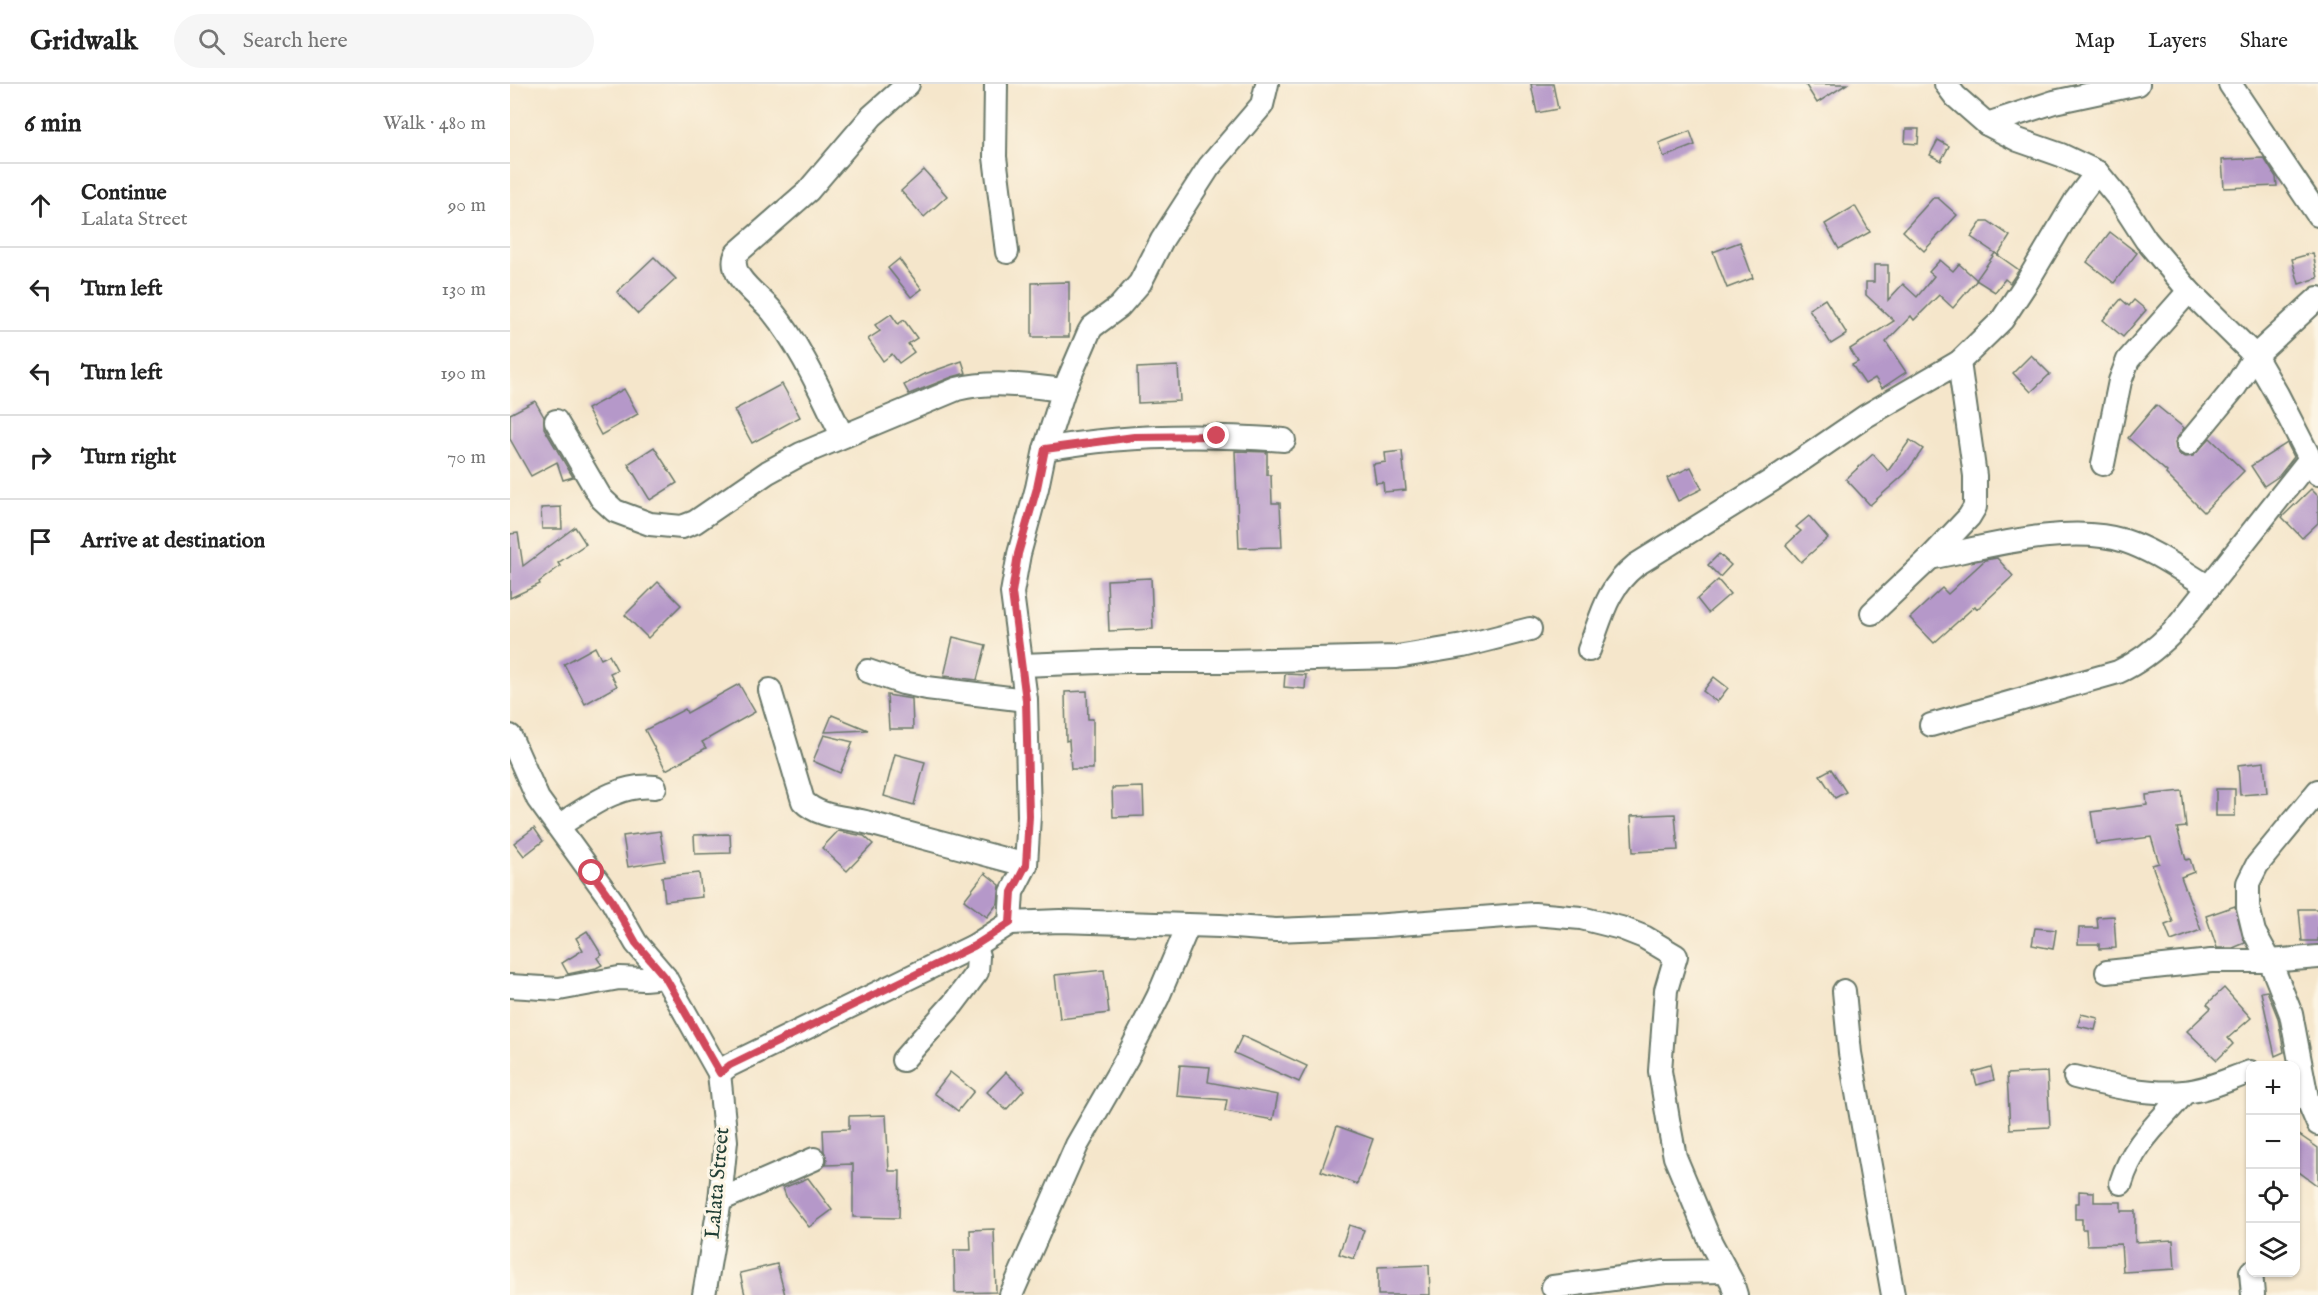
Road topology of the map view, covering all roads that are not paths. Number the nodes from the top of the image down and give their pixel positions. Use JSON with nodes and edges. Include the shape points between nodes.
{"nodes":[{"id":1,"x":908,"y":84,"type":"edge"},
{"id":2,"x":996,"y":84,"type":"edge"},
{"id":3,"x":1267,"y":84,"type":"edge"},
{"id":4,"x":1946,"y":84,"type":"edge"},
{"id":5,"x":2138,"y":84,"type":"edge"},
{"id":6,"x":2230,"y":84,"type":"edge"},
{"id":7,"x":1987,"y":124,"type":"junction"},
{"id":8,"x":2097,"y":172,"type":"junction"},
{"id":9,"x":2318,"y":215,"type":"edge"},
{"id":10,"x":1007,"y":252,"type":"dead end"},
{"id":11,"x":2189,"y":291,"type":"junction"},
{"id":12,"x":2318,"y":298,"type":"edge"},
{"id":13,"x":2255,"y":356,"type":"junction"},
{"id":14,"x":1959,"y":362,"type":"junction"},
{"id":15,"x":1064,"y":390,"type":"junction"},
{"id":16,"x":556,"y":421,"type":"dead end"},
{"id":17,"x":842,"y":435,"type":"junction"},
{"id":18,"x":1284,"y":440,"type":"dead end"},
{"id":19,"x":2188,"y":444,"type":"dead end"},
{"id":20,"x":1045,"y":449,"type":"junction"},
{"id":21,"x":2103,"y":464,"type":"dead end"},
{"id":22,"x":2314,"y":467,"type":"edge"},
{"id":23,"x":1930,"y":558,"type":"junction"},
{"id":24,"x":2209,"y":587,"type":"junction"},
{"id":25,"x":1872,"y":612,"type":"dead end"},
{"id":26,"x":1530,"y":629,"type":"dead end"},
{"id":27,"x":1589,"y":650,"type":"dead end"},
{"id":28,"x":1022,"y":665,"type":"junction"},
{"id":29,"x":868,"y":671,"type":"dead end"},
{"id":30,"x":770,"y":690,"type":"dead end"},
{"id":31,"x":1026,"y":700,"type":"junction"},
{"id":32,"x":1931,"y":725,"type":"dead end"},
{"id":33,"x":510,"y":736,"type":"edge"},
{"id":34,"x":655,"y":787,"type":"dead end"},
{"id":35,"x":2318,"y":792,"type":"edge"},
{"id":36,"x":558,"y":826,"type":"junction"},
{"id":37,"x":1026,"y":865,"type":"junction"},
{"id":38,"x":1010,"y":923,"type":"junction"},
{"id":39,"x":1188,"y":926,"type":"junction"},
{"id":40,"x":974,"y":946,"type":"junction"},
{"id":41,"x":2318,"y":957,"type":"edge"},
{"id":42,"x":2270,"y":961,"type":"junction"},
{"id":43,"x":2107,"y":972,"type":"dead end"},
{"id":44,"x":665,"y":977,"type":"junction"},
{"id":45,"x":510,"y":986,"type":"edge"},
{"id":46,"x":1844,"y":991,"type":"dead end"},
{"id":47,"x":903,"y":1060,"type":"dead end"},
{"id":48,"x":2297,"y":1061,"type":"edge"},
{"id":49,"x":720,"y":1073,"type":"junction"},
{"id":50,"x":2246,"y":1073,"type":"edge"},
{"id":51,"x":2300,"y":1075,"type":"edge"},
{"id":52,"x":2075,"y":1077,"type":"dead end"},
{"id":53,"x":2185,"y":1092,"type":"junction"},
{"id":54,"x":2318,"y":1124,"type":"edge"},
{"id":55,"x":814,"y":1159,"type":"dead end"},
{"id":56,"x":2121,"y":1183,"type":"dead end"},
{"id":57,"x":720,"y":1200,"type":"junction"},
{"id":58,"x":1726,"y":1271,"type":"junction"},
{"id":59,"x":2251,"y":1277,"type":"edge"},
{"id":60,"x":1553,"y":1287,"type":"dead end"},
{"id":61,"x":704,"y":1295,"type":"edge"},
{"id":62,"x":1011,"y":1295,"type":"edge"},
{"id":63,"x":1736,"y":1295,"type":"edge"},
{"id":64,"x":1893,"y":1295,"type":"edge"},
{"id":65,"x":2253,"y":1295,"type":"edge"}],
"edges":[{"from":1,"to":17,"type":"street","via":[[872,116],[808,191],[737,253],[733,261],[743,282],[773,313],[800,352]]},
{"from":2,"to":10,"type":"street","via":[[995,157]]},
{"from":3,"to":15,"type":"street","via":[[1262,105],[1209,167],[1162,240],[1140,284],[1119,307],[1092,327]]},
{"from":4,"to":7,"type":"street"},
{"from":5,"to":7,"type":"street","via":[[2054,102]]},
{"from":6,"to":9,"type":"street"},
{"from":7,"to":8,"type":"street"},
{"from":8,"to":11,"type":"street"},
{"from":8,"to":14,"type":"street","via":[[2002,320]]},
{"from":11,"to":13,"type":"street"},
{"from":11,"to":21,"type":"street","via":[[2128,360]]},
{"from":12,"to":13,"type":"street"},
{"from":13,"to":19,"type":"street"},
{"from":13,"to":22,"type":"street"},
{"from":14,"to":23,"type":"street","via":[[1975,476],[1975,507]]},
{"from":14,"to":27,"type":"street","via":[[1866,416],[1772,481],[1636,565],[1609,594]]},
{"from":15,"to":17,"type":"street","via":[[979,384]]},
{"from":15,"to":20,"type":"street"},
{"from":16,"to":17,"type":"street","via":[[601,498],[615,511],[650,524],[682,527],[768,472]]},
{"from":18,"to":20,"type":"street","via":[[1159,436]]},
{"from":20,"to":28,"type":"street","via":[[1012,593]]},
{"from":22,"to":24,"type":"street"},
{"from":23,"to":24,"type":"street","via":[[2041,537],[2096,536],[2142,548]]},
{"from":23,"to":25,"type":"street"},
{"from":24,"to":32,"type":"street","via":[[2173,632],[2134,665]]},
{"from":26,"to":28,"type":"street","via":[[1397,657]]},
{"from":28,"to":31,"type":"street"},
{"from":29,"to":31,"type":"street","via":[[927,688]]},
{"from":30,"to":37,"type":"street","via":[[803,801],[809,808]]},
{"from":31,"to":37,"type":"street"},
{"from":33,"to":36,"type":"street","name":"Lalata Street","via":[[538,799]]},
{"from":34,"to":36,"type":"street","via":[[627,788]]},
{"from":35,"to":42,"type":"street","via":[[2257,865],[2248,883],[2254,932]]},
{"from":36,"to":44,"type":"street","name":"Lalata Street","via":[[612,901],[636,943]]},
{"from":37,"to":38,"type":"street","via":[[1012,892]]},
{"from":38,"to":39,"type":"street"},
{"from":38,"to":40,"type":"street"},
{"from":39,"to":58,"type":"street","via":[[1276,930],[1534,914],[1581,918],[1621,928],[1676,956],[1666,990],[1660,1071],[1675,1157]]},
{"from":39,"to":62,"type":"street","via":[[1158,997],[1077,1145]]},
{"from":40,"to":47,"type":"street","via":[[977,972]]},
{"from":40,"to":49,"type":"street"},
{"from":41,"to":42,"type":"street"},
{"from":42,"to":43,"type":"street","via":[[2211,961]]},
{"from":42,"to":48,"type":"street","via":[[2291,1014]]},
{"from":44,"to":45,"type":"street","via":[[619,978],[559,988]]},
{"from":44,"to":49,"type":"street","name":"Lalata Street"},
{"from":46,"to":64,"type":"street","via":[[1850,1053]]},
{"from":49,"to":57,"type":"street","name":"Lalata Street","via":[[726,1142]]},
{"from":50,"to":53,"type":"street"},
{"from":51,"to":54,"type":"street"},
{"from":52,"to":53,"type":"street","via":[[2143,1091]]},
{"from":53,"to":56,"type":"street","via":[[2133,1153]]},
{"from":55,"to":57,"type":"street"},
{"from":57,"to":61,"type":"street","name":"Lalata Street"},
{"from":58,"to":60,"type":"street","via":[[1665,1272]]},
{"from":58,"to":63,"type":"street"},
{"from":59,"to":65,"type":"street"}]}
